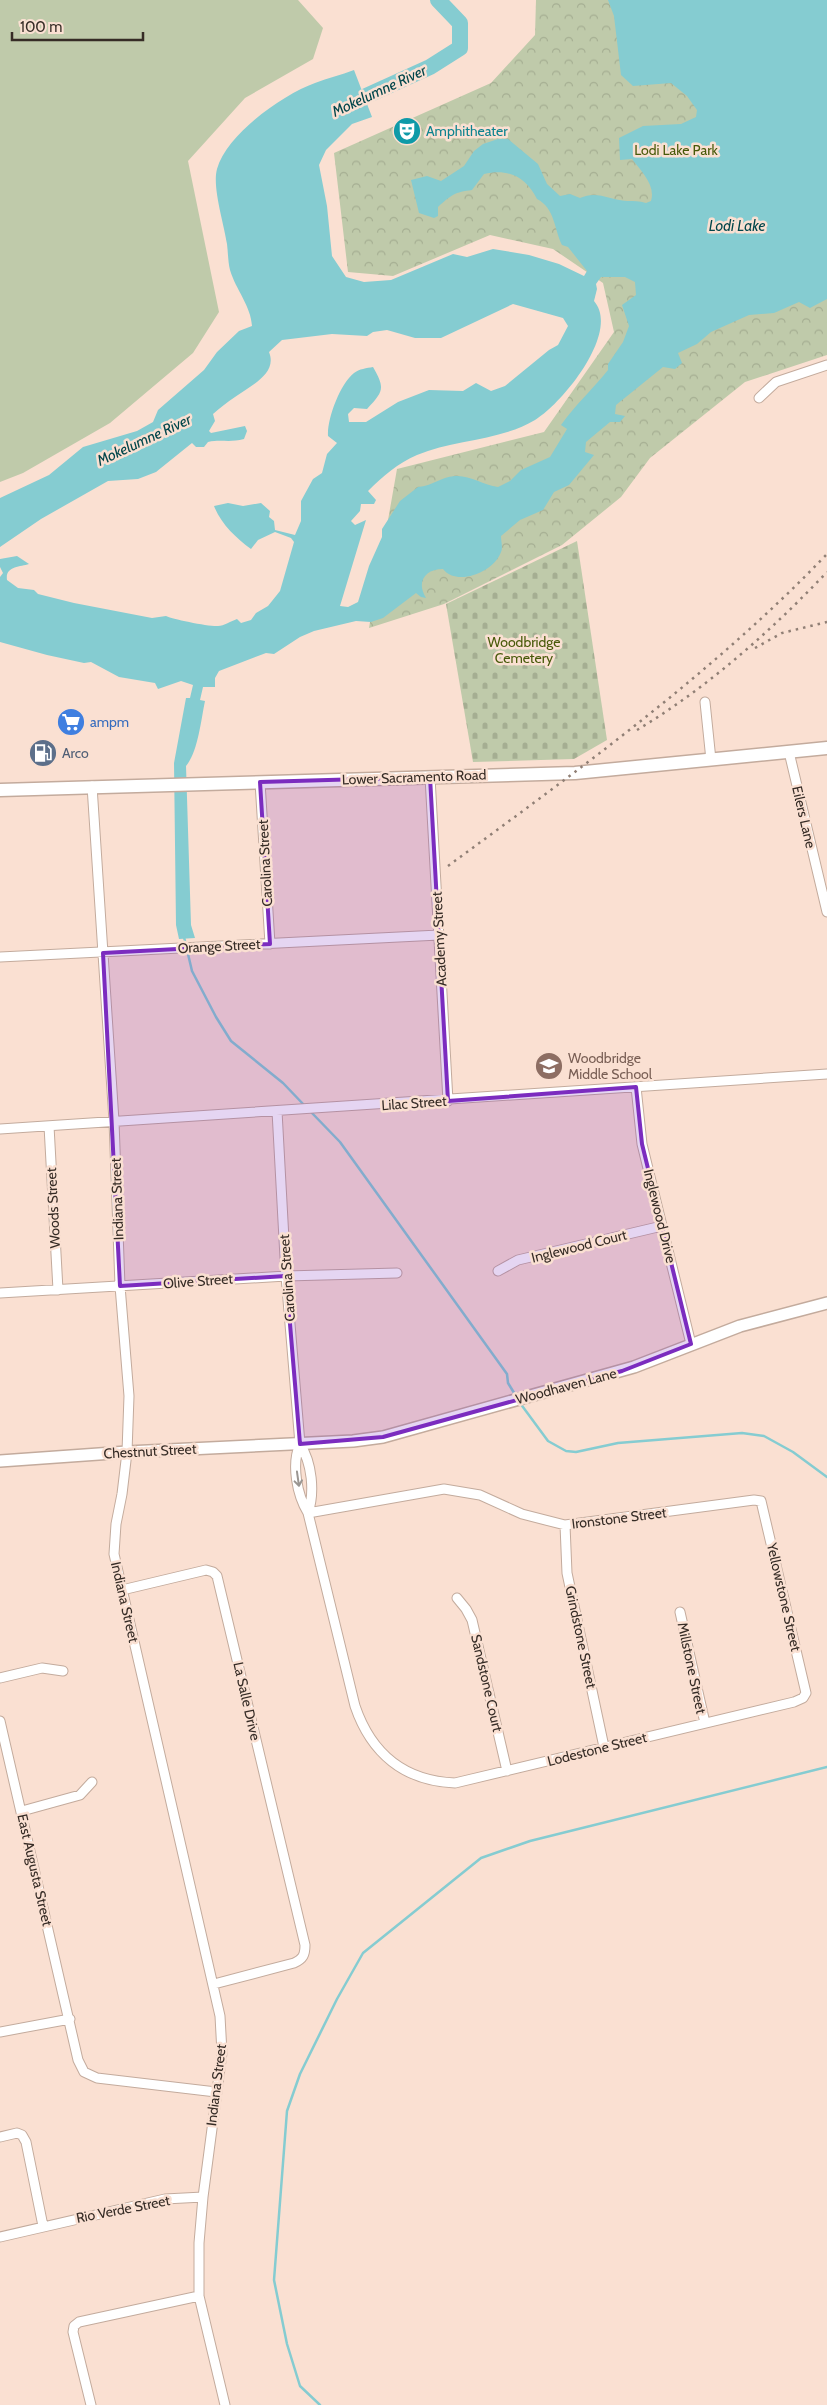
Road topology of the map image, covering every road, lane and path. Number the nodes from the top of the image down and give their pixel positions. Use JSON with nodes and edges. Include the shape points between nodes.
{"nodes":[{"id":1,"x":827,"y":365,"type":"edge"},
{"id":2,"x":758,"y":398,"type":"dead end"},
{"id":3,"x":705,"y":702,"type":"dead end"},
{"id":4,"x":827,"y":748,"type":"edge"},
{"id":5,"x":789,"y":752,"type":"junction"},
{"id":6,"x":711,"y":760,"type":"junction"},
{"id":7,"x":430,"y":777,"type":"junction"},
{"id":8,"x":260,"y":782,"type":"junction"},
{"id":9,"x":92,"y":786,"type":"junction"},
{"id":10,"x":0,"y":790,"type":"edge"},
{"id":11,"x":827,"y":912,"type":"edge"},
{"id":12,"x":439,"y":935,"type":"junction"},
{"id":13,"x":270,"y":944,"type":"junction"},
{"id":14,"x":103,"y":953,"type":"junction"},
{"id":15,"x":0,"y":957,"type":"edge"},
{"id":16,"x":827,"y":1074,"type":"edge"},
{"id":17,"x":636,"y":1087,"type":"junction"},
{"id":18,"x":448,"y":1101,"type":"junction"},
{"id":19,"x":277,"y":1111,"type":"junction"},
{"id":20,"x":114,"y":1121,"type":"junction"},
{"id":21,"x":49,"y":1126,"type":"junction"},
{"id":22,"x":0,"y":1129,"type":"edge"},
{"id":23,"x":662,"y":1226,"type":"junction"},
{"id":24,"x":498,"y":1272,"type":"dead end"},
{"id":25,"x":397,"y":1273,"type":"dead end"},
{"id":26,"x":286,"y":1276,"type":"junction"},
{"id":27,"x":120,"y":1286,"type":"junction"},
{"id":28,"x":58,"y":1290,"type":"junction"},
{"id":29,"x":0,"y":1293,"type":"edge"},
{"id":30,"x":827,"y":1303,"type":"edge"},
{"id":31,"x":691,"y":1344,"type":"junction"},
{"id":32,"x":300,"y":1444,"type":"junction"},
{"id":33,"x":127,"y":1452,"type":"junction"},
{"id":34,"x":0,"y":1461,"type":"edge"},
{"id":35,"x":758,"y":1500,"type":"joint"},
{"id":36,"x":308,"y":1513,"type":"junction"},
{"id":37,"x":565,"y":1525,"type":"junction"},
{"id":38,"x":122,"y":1590,"type":"junction"},
{"id":39,"x":457,"y":1598,"type":"dead end"},
{"id":40,"x":680,"y":1612,"type":"dead end"},
{"id":41,"x":63,"y":1671,"type":"dead end"},
{"id":42,"x":0,"y":1678,"type":"edge"},
{"id":43,"x":804,"y":1696,"type":"joint"},
{"id":44,"x":0,"y":1721,"type":"edge"},
{"id":45,"x":705,"y":1724,"type":"junction"},
{"id":46,"x":604,"y":1747,"type":"junction"},
{"id":47,"x":392,"y":1762,"type":"joint"},
{"id":48,"x":507,"y":1772,"type":"junction"},
{"id":49,"x":92,"y":1782,"type":"dead end"},
{"id":50,"x":22,"y":1811,"type":"junction"},
{"id":51,"x":214,"y":1984,"type":"junction"},
{"id":52,"x":70,"y":2019,"type":"junction"},
{"id":53,"x":0,"y":2032,"type":"edge"},
{"id":54,"x":216,"y":2092,"type":"junction"},
{"id":55,"x":0,"y":2137,"type":"edge"},
{"id":56,"x":203,"y":2197,"type":"junction"},
{"id":57,"x":43,"y":2226,"type":"junction"},
{"id":58,"x":0,"y":2237,"type":"edge"},
{"id":59,"x":199,"y":2296,"type":"junction"},
{"id":60,"x":91,"y":2405,"type":"edge"},
{"id":61,"x":225,"y":2405,"type":"edge"}],
"edges":[{"from":1,"to":2,"type":"street","via":[[776,382]]},
{"from":3,"to":6,"type":"street"},
{"from":4,"to":5,"type":"main road","name":"Lower Sacramento Road"},
{"from":5,"to":6,"type":"main road","name":"Lower Sacramento Road"},
{"from":5,"to":11,"type":"street","name":"Eilers Lane"},
{"from":6,"to":7,"type":"main road","name":"Lower Sacramento Road","via":[[575,773]]},
{"from":7,"to":8,"type":"main road","name":"Lower Sacramento Road"},
{"from":7,"to":12,"type":"street","name":"Academy Street"},
{"from":8,"to":9,"type":"main road","name":"Lower Sacramento Road"},
{"from":8,"to":13,"type":"street","name":"Carolina Street"},
{"from":9,"to":10,"type":"main road","name":"Lower Sacramento Road"},
{"from":9,"to":14,"type":"street","name":"Indiana Street"},
{"from":12,"to":13,"type":"street","name":"Orange Street"},
{"from":12,"to":18,"type":"street","name":"Academy Street"},
{"from":13,"to":14,"type":"street","name":"Orange Street"},
{"from":14,"to":15,"type":"street","name":"Orange Street"},
{"from":14,"to":20,"type":"street","name":"Indiana Street"},
{"from":16,"to":17,"type":"street","name":"Lilac Street"},
{"from":17,"to":18,"type":"street","name":"Lilac Street"},
{"from":17,"to":23,"type":"street","name":"Inglewood Drive","via":[[642,1144]]},
{"from":18,"to":19,"type":"street","name":"Lilac Street"},
{"from":19,"to":20,"type":"street","name":"Lilac Street"},
{"from":19,"to":26,"type":"street","name":"Carolina Street"},
{"from":20,"to":21,"type":"street","name":"Lilac Street"},
{"from":20,"to":27,"type":"street","name":"Indiana Street"},
{"from":21,"to":22,"type":"street","name":"Lilac Street"},
{"from":21,"to":28,"type":"street","name":"Woods Street"},
{"from":23,"to":24,"type":"street","name":"Inglewood Court","via":[[518,1260]]},
{"from":23,"to":31,"type":"street","name":"Inglewood Drive"},
{"from":25,"to":26,"type":"street","name":"Olive Street"},
{"from":26,"to":27,"type":"street","name":"Olive Street"},
{"from":26,"to":32,"type":"street","name":"Carolina Street"},
{"from":27,"to":28,"type":"street","name":"Olive Street"},
{"from":27,"to":33,"type":"street","name":"Indiana Street","via":[[129,1396]]},
{"from":28,"to":29,"type":"street","name":"Olive Street"},
{"from":30,"to":31,"type":"street","name":"Woodhaven Lane","via":[[740,1326]]},
{"from":31,"to":32,"type":"street","name":"Woodhaven Lane","via":[[634,1367],[383,1437]]},
{"from":32,"to":33,"type":"street","name":"Chestnut Street"},
{"from":32,"to":36,"type":"street","name":"Carolina Street","via":[[307,1456],[313,1499]]},
{"from":33,"to":34,"type":"street","name":"Chestnut Street"},
{"from":33,"to":38,"type":"street","name":"Indiana Street","via":[[114,1554]]},
{"from":35,"to":37,"type":"street","name":"Ironstone Street"},
{"from":35,"to":43,"type":"street","name":"Yellowstone Street","via":[[764,1506],[805,1684]]},
{"from":36,"to":37,"type":"street","name":"Ironstone Street","via":[[444,1489],[480,1495],[522,1514]]},
{"from":36,"to":47,"type":"street","name":"Carolina Street","via":[[355,1706],[370,1739]]},
{"from":37,"to":46,"type":"street","name":"Grindstone Street","via":[[567,1573]]},
{"from":38,"to":51,"type":"street","name":"Indiana Street"},
{"from":38,"to":51,"type":"street","name":"La Salle Drive","via":[[206,1570],[217,1576],[300,1923],[305,1945],[301,1960]]},
{"from":39,"to":48,"type":"street","name":"Sandstone Court","via":[[472,1620]]},
{"from":40,"to":45,"type":"street","name":"Millstone Street"},
{"from":41,"to":42,"type":"street","via":[[42,1668]]},
{"from":43,"to":45,"type":"street","name":"Lodestone Street","via":[[794,1702]]},
{"from":44,"to":50,"type":"street","name":"East Augusta Street"},
{"from":45,"to":46,"type":"street","name":"Lodestone Street"},
{"from":46,"to":48,"type":"street","name":"Lodestone Street"},
{"from":47,"to":48,"type":"street","name":"Lodestone Street","via":[[442,1783]]},
{"from":49,"to":50,"type":"street","via":[[80,1795]]},
{"from":50,"to":52,"type":"street","name":"East Augusta Street"},
{"from":51,"to":54,"type":"street","name":"Indiana Street","via":[[222,2053]]},
{"from":52,"to":53,"type":"street"},
{"from":52,"to":54,"type":"street","name":"East Augusta Street","via":[[78,2060],[84,2072],[97,2078]]},
{"from":54,"to":56,"type":"street","name":"Indiana Street"},
{"from":55,"to":57,"type":"street","via":[[22,2135],[26,2142]]},
{"from":56,"to":57,"type":"street","name":"Rio Verde Street","via":[[165,2199]]},
{"from":56,"to":59,"type":"street","name":"Indiana Street"},
{"from":57,"to":58,"type":"street","name":"Rio Verde Street"},
{"from":59,"to":60,"type":"street","via":[[79,2322],[74,2326]]},
{"from":59,"to":61,"type":"street","name":"Indiana Street"}]}
